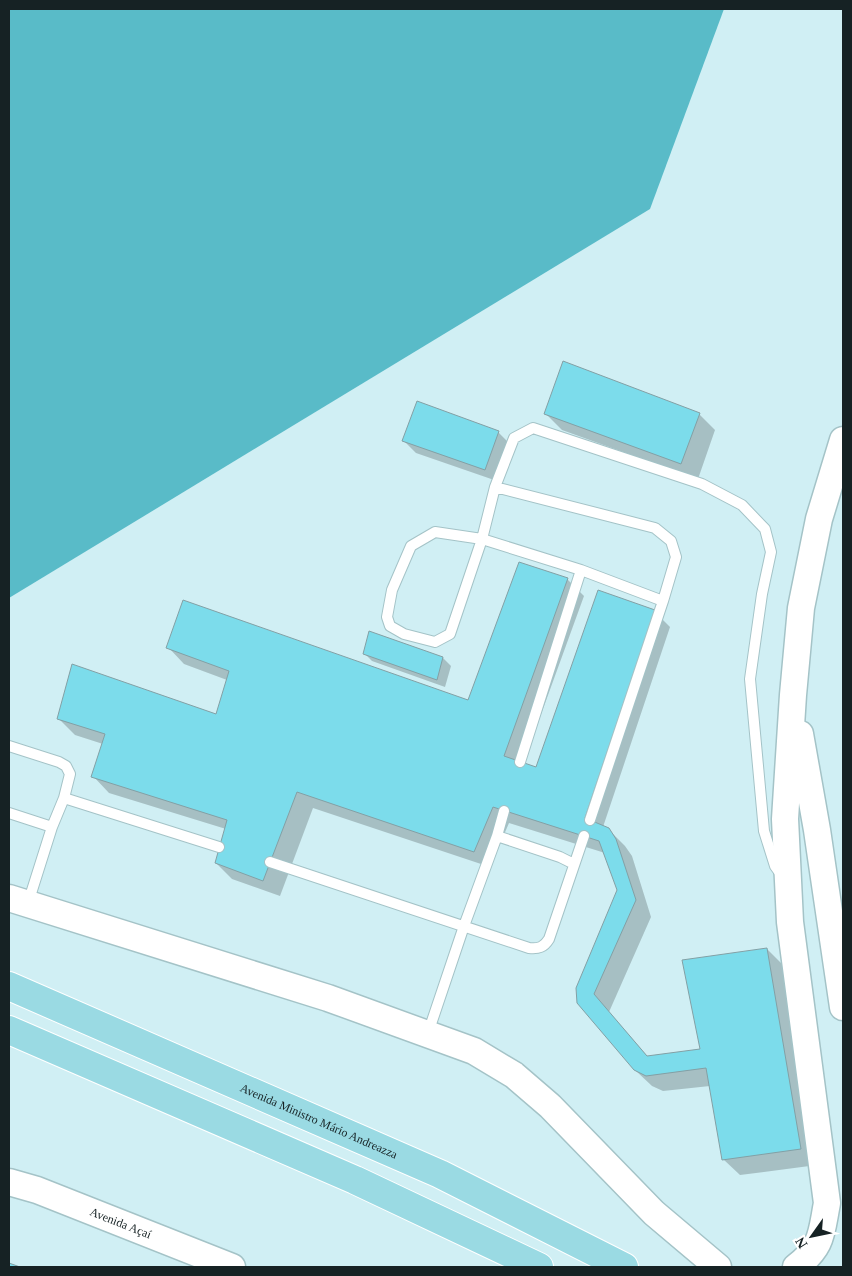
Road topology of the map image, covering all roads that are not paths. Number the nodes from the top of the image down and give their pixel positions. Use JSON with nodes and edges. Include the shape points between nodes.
{"nodes":[{"id":1,"x":843,"y":440,"type":"edge"},
{"id":2,"x":495,"y":487,"type":"junction"},
{"id":3,"x":482,"y":539,"type":"junction"},
{"id":4,"x":580,"y":570,"type":"junction"},
{"id":5,"x":663,"y":601,"type":"junction"},
{"id":6,"x":793,"y":695,"type":"junction"},
{"id":7,"x":9,"y":746,"type":"edge"},
{"id":8,"x":520,"y":762,"type":"dead end"},
{"id":9,"x":64,"y":798,"type":"junction"},
{"id":10,"x":504,"y":811,"type":"dead end"},
{"id":11,"x":9,"y":813,"type":"edge"},
{"id":12,"x":590,"y":820,"type":"dead end"},
{"id":13,"x":52,"y":827,"type":"junction"},
{"id":14,"x":497,"y":836,"type":"junction"},
{"id":15,"x":584,"y":836,"type":"dead end"},
{"id":16,"x":220,"y":846,"type":"dead end"},
{"id":17,"x":270,"y":862,"type":"dead end"},
{"id":18,"x":574,"y":864,"type":"junction"},
{"id":19,"x":788,"y":888,"type":"junction"},
{"id":20,"x":18,"y":901,"type":"edge"},
{"id":21,"x":831,"y":917,"type":"junction"},
{"id":22,"x":790,"y":922,"type":"junction"},
{"id":23,"x":464,"y":926,"type":"junction"},
{"id":24,"x":9,"y":986,"type":"edge"},
{"id":25,"x":843,"y":1007,"type":"edge"},
{"id":26,"x":9,"y":1030,"type":"edge"},
{"id":27,"x":428,"y":1034,"type":"junction"},
{"id":28,"x":9,"y":1182,"type":"edge"},
{"id":29,"x":835,"y":1204,"type":"edge"},
{"id":30,"x":232,"y":1267,"type":"edge"},
{"id":31,"x":539,"y":1267,"type":"edge"},
{"id":32,"x":624,"y":1267,"type":"edge"},
{"id":33,"x":718,"y":1267,"type":"edge"},
{"id":34,"x":796,"y":1267,"type":"edge"}],
"edges":[{"from":1,"to":6,"type":"street","via":[[819,519],[802,608]]},
{"from":2,"to":3,"type":"lane"},
{"from":2,"to":5,"type":"lane","via":[[655,528],[671,541],[676,557]]},
{"from":2,"to":19,"type":"lane","via":[[514,438],[533,428],[702,484],[742,505],[764,530],[771,552],[750,678],[764,831],[776,866]]},
{"from":3,"to":3,"type":"lane","via":[[450,634],[435,642],[404,634],[390,626],[386,617],[392,590],[411,546],[435,532]]},
{"from":3,"to":4,"type":"lane"},
{"from":4,"to":5,"type":"lane"},
{"from":4,"to":8,"type":"lane"},
{"from":5,"to":12,"type":"lane"},
{"from":6,"to":19,"type":"street","via":[[784,819]]},
{"from":6,"to":21,"type":"street"},
{"from":7,"to":9,"type":"lane","via":[[66,766],[70,774]]},
{"from":9,"to":13,"type":"lane"},
{"from":9,"to":16,"type":"lane"},
{"from":10,"to":14,"type":"lane"},
{"from":11,"to":13,"type":"lane"},
{"from":13,"to":20,"type":"lane"},
{"from":14,"to":18,"type":"lane","via":[[560,856]]},
{"from":14,"to":23,"type":"lane"},
{"from":15,"to":18,"type":"lane"},
{"from":17,"to":23,"type":"lane"},
{"from":18,"to":23,"type":"lane","via":[[545,945],[529,948]]},
{"from":19,"to":22,"type":"street"},
{"from":20,"to":27,"type":"street","via":[[328,998]]},
{"from":21,"to":22,"type":"street"},
{"from":21,"to":25,"type":"street"},
{"from":22,"to":29,"type":"street"},
{"from":23,"to":27,"type":"lane"},
{"from":24,"to":32,"type":"main road","name":"Avenida Ministro Mário Andreazza","via":[[440,1174]]},
{"from":26,"to":31,"type":"main road","via":[[355,1180]]},
{"from":27,"to":33,"type":"street","via":[[474,1051],[514,1075],[550,1106],[654,1213]]},
{"from":28,"to":30,"type":"street","name":"Avenida Açaí"},
{"from":29,"to":34,"type":"street","via":[[810,1257]]}]}
